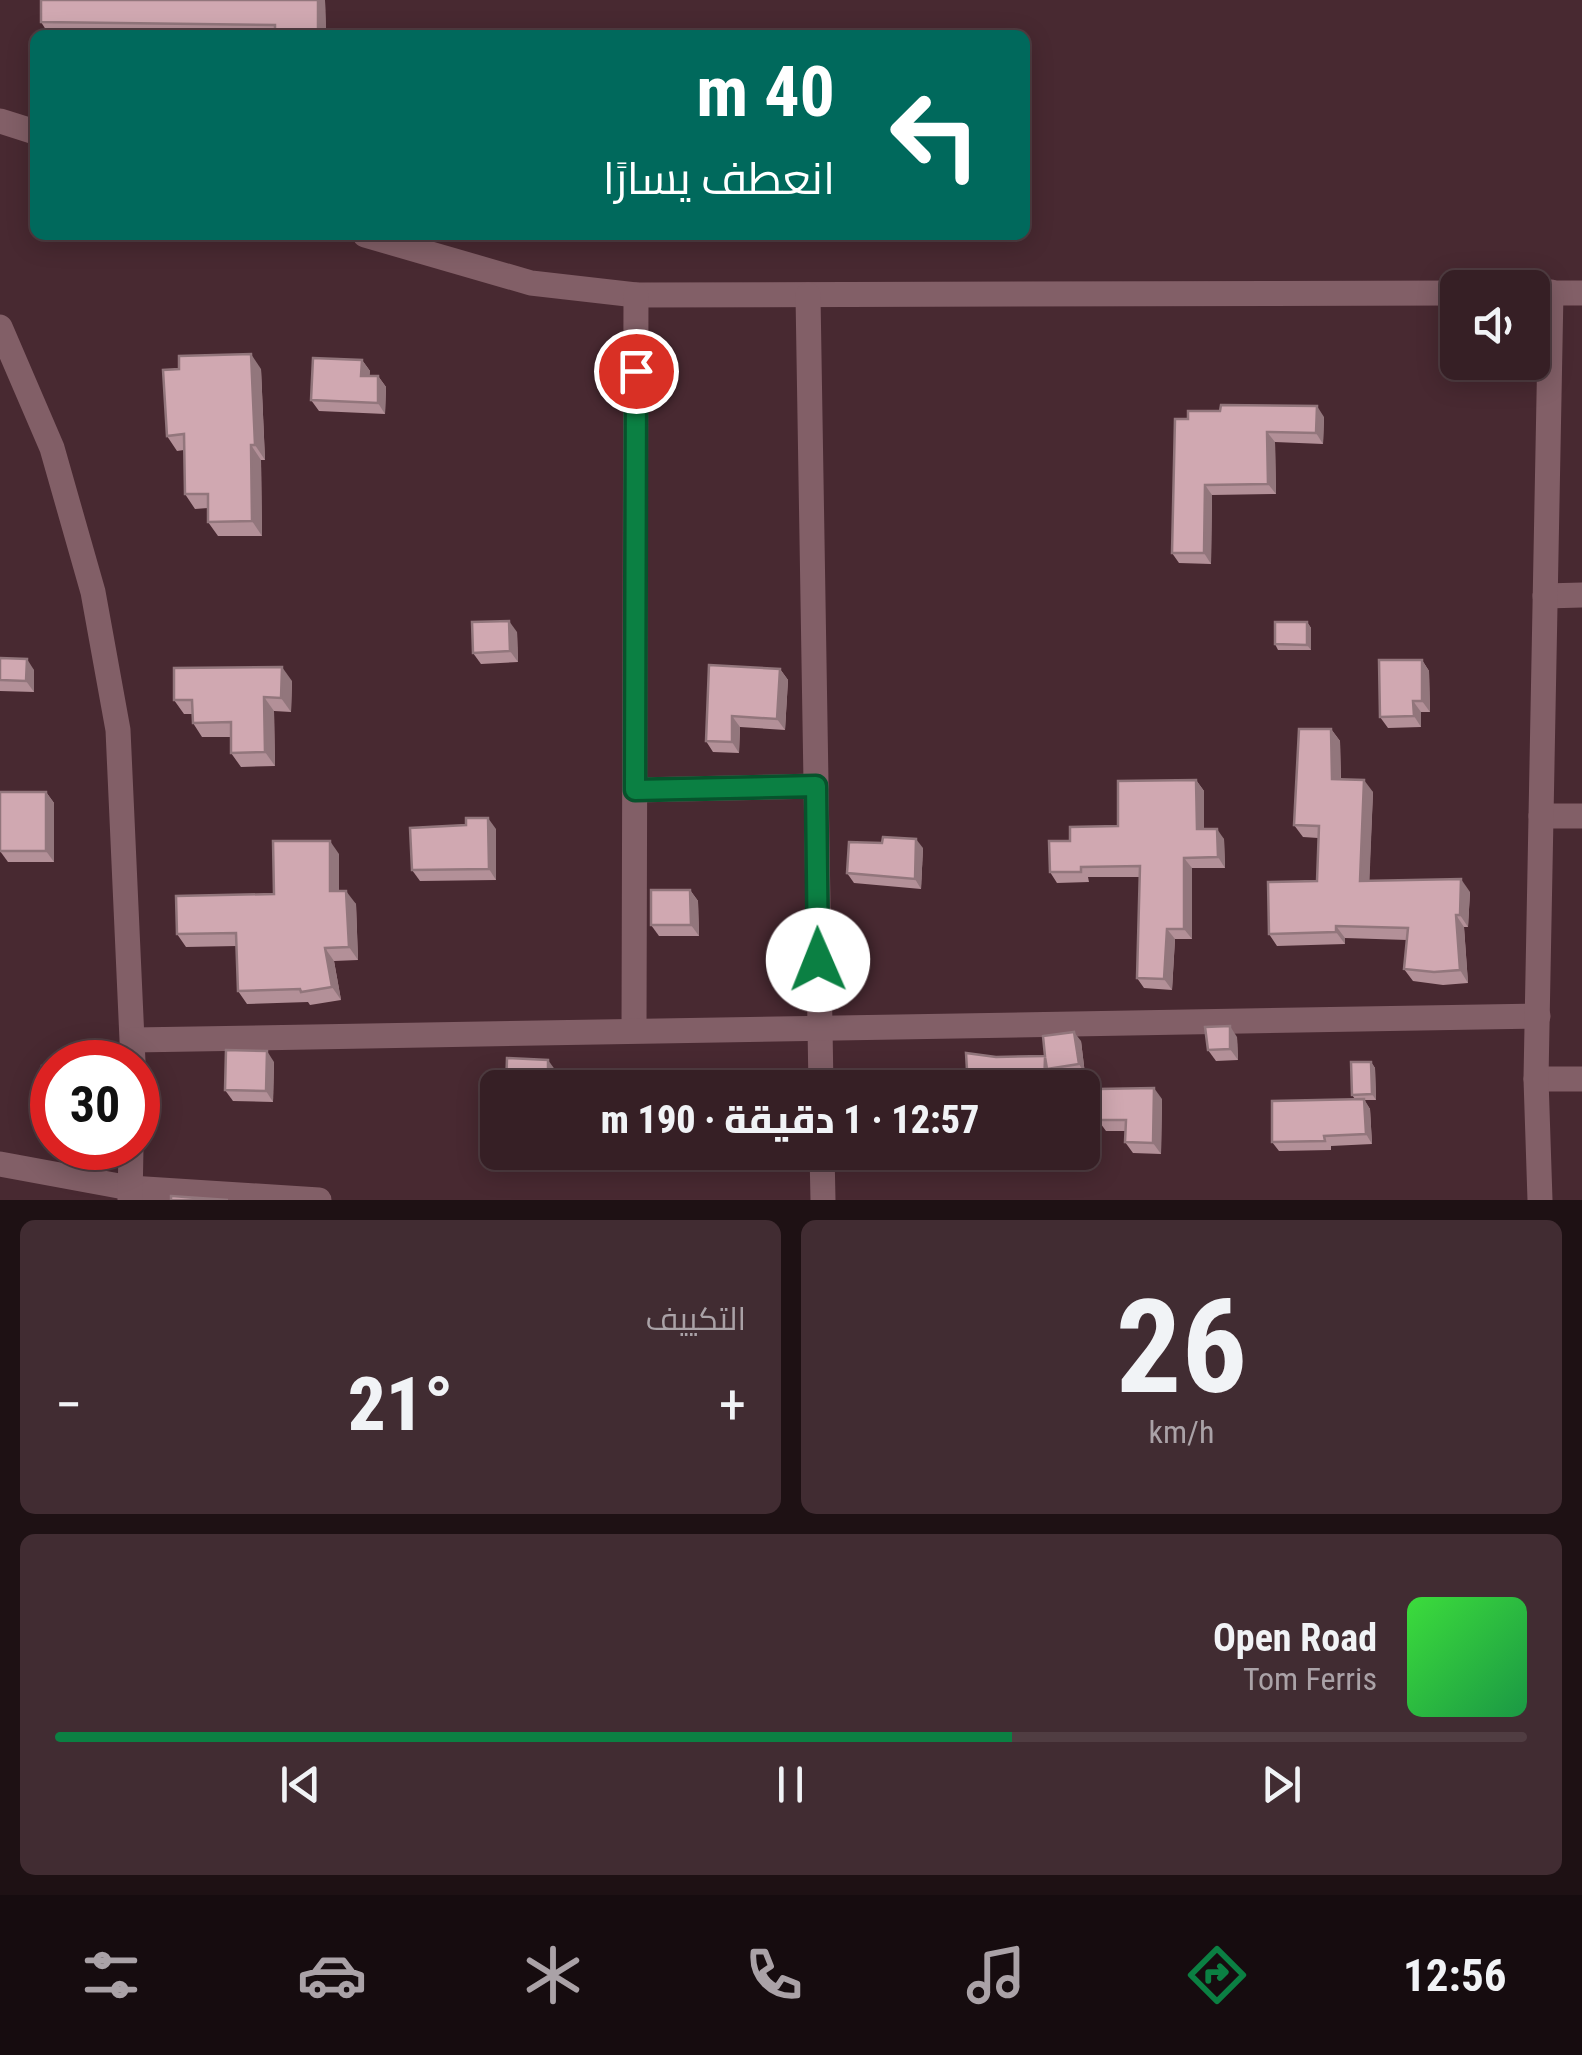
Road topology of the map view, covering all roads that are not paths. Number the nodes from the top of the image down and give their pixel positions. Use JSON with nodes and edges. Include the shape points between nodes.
{"nodes":[{"id":1,"x":0,"y":121,"type":"edge"},
{"id":2,"x":30,"y":130,"type":"edge"},
{"id":3,"x":382,"y":240,"type":"edge"},
{"id":4,"x":1550,"y":292,"type":"edge"},
{"id":5,"x":1440,"y":293,"type":"edge"},
{"id":6,"x":1582,"y":293,"type":"edge"},
{"id":7,"x":636,"y":294,"type":"junction"},
{"id":8,"x":808,"y":296,"type":"junction"},
{"id":9,"x":0,"y":326,"type":"edge"},
{"id":10,"x":1543,"y":380,"type":"edge"},
{"id":11,"x":1545,"y":596,"type":"junction"},
{"id":12,"x":1582,"y":596,"type":"edge"},
{"id":13,"x":816,"y":786,"type":"junction"},
{"id":14,"x":635,"y":790,"type":"junction"},
{"id":15,"x":1541,"y":816,"type":"junction"},
{"id":16,"x":1582,"y":816,"type":"edge"},
{"id":17,"x":1538,"y":1016,"type":"junction"},
{"id":18,"x":819,"y":1029,"type":"junction"},
{"id":19,"x":634,"y":1030,"type":"junction"},
{"id":20,"x":132,"y":1040,"type":"edge"},
{"id":21,"x":160,"y":1050,"type":"edge"},
{"id":22,"x":820,"y":1070,"type":"edge"},
{"id":23,"x":1536,"y":1079,"type":"junction"},
{"id":24,"x":1582,"y":1079,"type":"edge"},
{"id":25,"x":0,"y":1164,"type":"edge"},
{"id":26,"x":822,"y":1170,"type":"edge"},
{"id":27,"x":130,"y":1194,"type":"edge"},
{"id":28,"x":319,"y":1200,"type":"edge"},
{"id":29,"x":823,"y":1200,"type":"edge"},
{"id":30,"x":1540,"y":1200,"type":"edge"}],
"edges":[{"from":1,"to":2,"type":"street"},
{"from":3,"to":7,"type":"street","via":[[531,284]]},
{"from":4,"to":6,"type":"street"},
{"from":5,"to":8,"type":"street"},
{"from":7,"to":8,"type":"street"},
{"from":7,"to":14,"type":"street"},
{"from":8,"to":13,"type":"street"},
{"from":9,"to":20,"type":"street","via":[[52,448],[93,592],[118,730]]},
{"from":10,"to":11,"type":"street"},
{"from":11,"to":12,"type":"street"},
{"from":11,"to":15,"type":"street"},
{"from":13,"to":14,"type":"street"},
{"from":13,"to":18,"type":"street"},
{"from":14,"to":19,"type":"street"},
{"from":15,"to":16,"type":"street"},
{"from":15,"to":17,"type":"street"},
{"from":17,"to":18,"type":"street"},
{"from":17,"to":23,"type":"street"},
{"from":18,"to":19,"type":"street"},
{"from":18,"to":22,"type":"street"},
{"from":19,"to":21,"type":"street"},
{"from":23,"to":24,"type":"street"},
{"from":23,"to":30,"type":"street"},
{"from":25,"to":27,"type":"street"},
{"from":26,"to":29,"type":"street"},
{"from":27,"to":28,"type":"street"}]}
